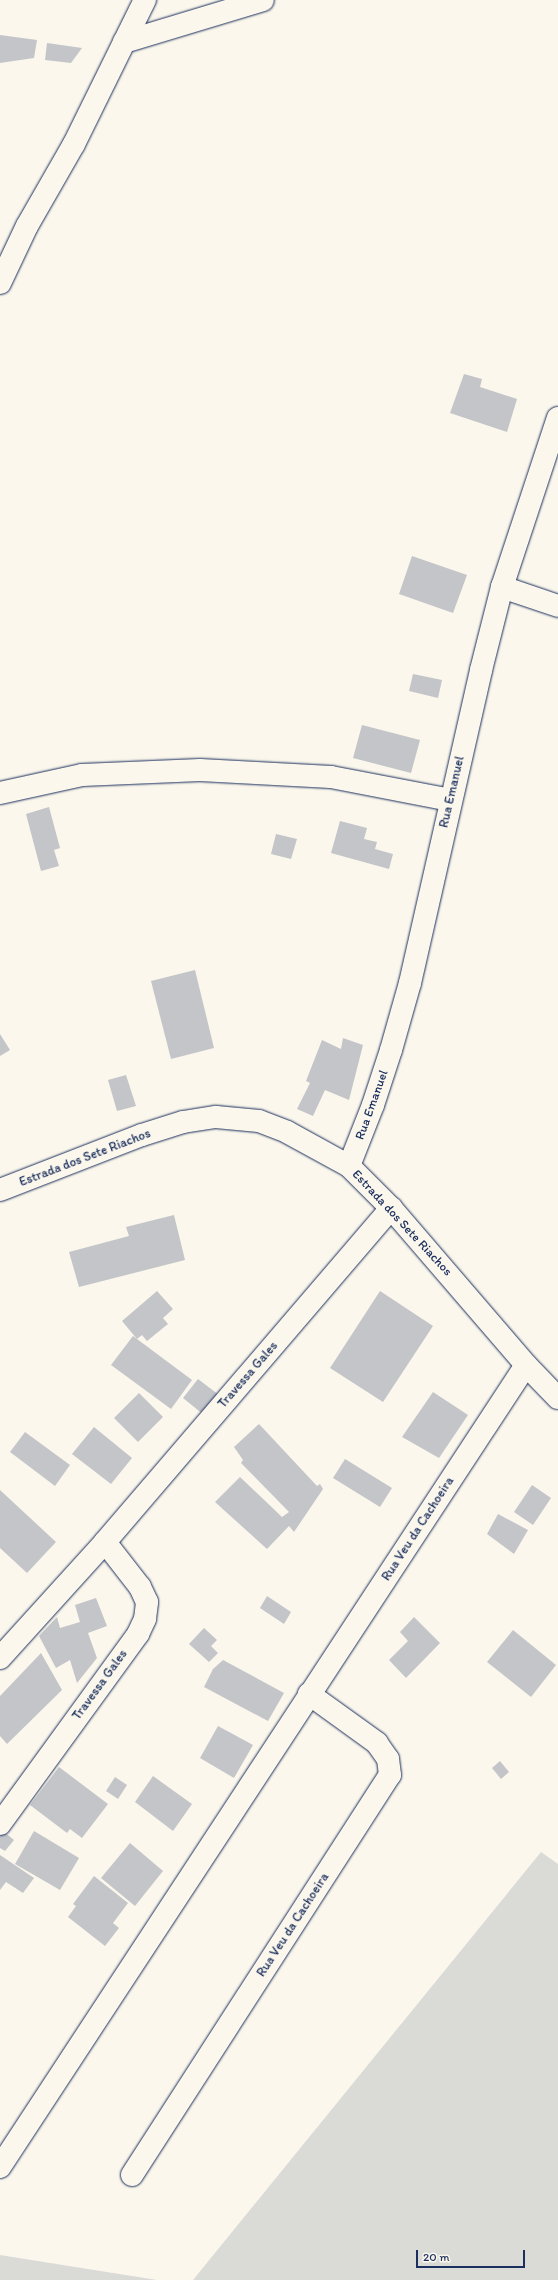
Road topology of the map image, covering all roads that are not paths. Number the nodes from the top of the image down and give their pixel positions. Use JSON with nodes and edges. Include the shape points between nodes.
{"nodes":[{"id":1,"x":145,"y":0,"type":"edge"},
{"id":2,"x":263,"y":0,"type":"edge"},
{"id":3,"x":124,"y":42,"type":"junction"},
{"id":4,"x":0,"y":283,"type":"edge"},
{"id":5,"x":558,"y":418,"type":"edge"},
{"id":6,"x":502,"y":587,"type":"junction"},
{"id":7,"x":558,"y":606,"type":"edge"},
{"id":8,"x":0,"y":794,"type":"edge"},
{"id":9,"x":450,"y":800,"type":"junction"},
{"id":10,"x":349,"y":1166,"type":"junction"},
{"id":11,"x":0,"y":1190,"type":"edge"},
{"id":12,"x":391,"y":1208,"type":"junction"},
{"id":13,"x":526,"y":1365,"type":"junction"},
{"id":14,"x":558,"y":1398,"type":"edge"},
{"id":15,"x":104,"y":1542,"type":"junction"},
{"id":16,"x":0,"y":1658,"type":"edge"},
{"id":17,"x":309,"y":1694,"type":"junction"},
{"id":18,"x":0,"y":1824,"type":"edge"},
{"id":19,"x":0,"y":2167,"type":"edge"},
{"id":20,"x":132,"y":2175,"type":"dead end"}],
"edges":[{"from":1,"to":3,"type":"street"},
{"from":2,"to":3,"type":"street"},
{"from":3,"to":4,"type":"street","via":[[74,144],[27,226]]},
{"from":5,"to":6,"type":"street","name":"Rua Emanuel"},
{"from":6,"to":7,"type":"street"},
{"from":6,"to":9,"type":"street","name":"Rua Emanuel"},
{"from":8,"to":9,"type":"street","via":[[82,775],[200,770],[331,777]]},
{"from":9,"to":10,"type":"street","name":"Rua Emanuel","via":[[410,983],[373,1105]]},
{"from":10,"to":11,"type":"street","name":"Estrada dos Sete Riachos","via":[[287,1132],[259,1121],[216,1117],[183,1122],[142,1135]]},
{"from":10,"to":12,"type":"street","name":"Estrada dos Sete Riachos"},
{"from":12,"to":13,"type":"street","name":"Estrada dos Sete Riachos"},
{"from":12,"to":15,"type":"street","name":"Travessa Gales"},
{"from":13,"to":14,"type":"street","name":"Estrada dos Sete Riachos"},
{"from":13,"to":17,"type":"street","name":"Rua Veu da Cachoeira"},
{"from":15,"to":16,"type":"street","name":"Travessa Gales"},
{"from":15,"to":18,"type":"street","name":"Travessa Gales","via":[[140,1587],[147,1602],[144,1619],[133,1640]]},
{"from":17,"to":19,"type":"street","name":"Rua Veu da Cachoeira"},
{"from":17,"to":20,"type":"street","name":"Rua Veu da Cachoeira","via":[[377,1743],[388,1759],[390,1776]]}]}
